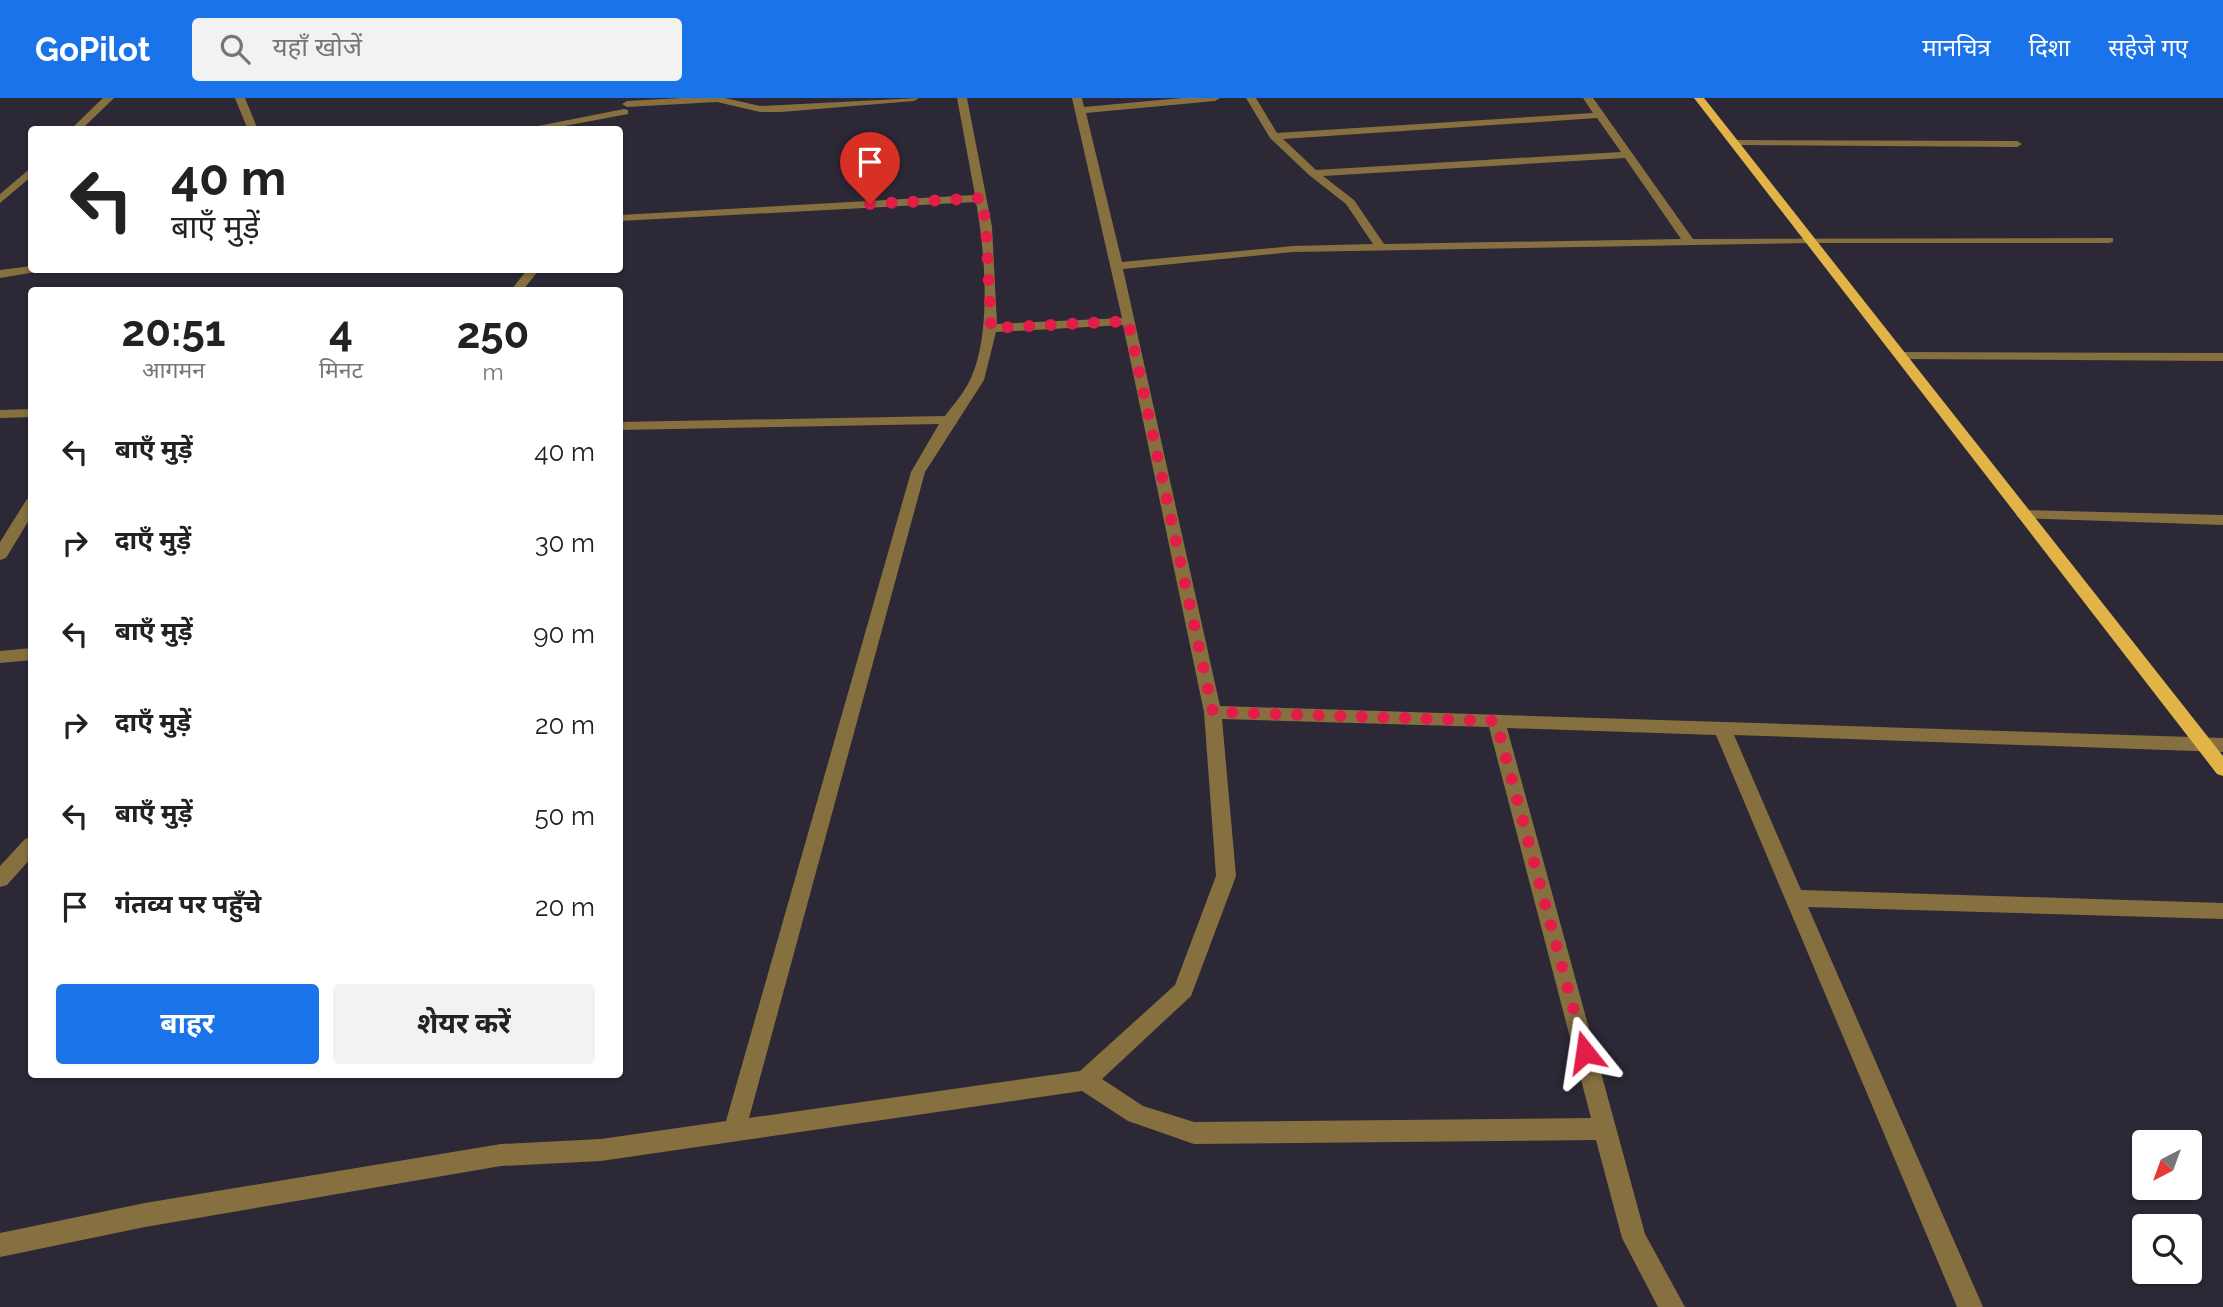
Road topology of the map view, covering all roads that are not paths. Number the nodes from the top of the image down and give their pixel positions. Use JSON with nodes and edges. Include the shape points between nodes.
{"nodes":[{"id":1,"x":109,"y":98,"type":"edge"},
{"id":2,"x":240,"y":98,"type":"edge"},
{"id":3,"x":914,"y":98,"type":"edge"},
{"id":4,"x":962,"y":98,"type":"edge"},
{"id":5,"x":1215,"y":98,"type":"edge"},
{"id":6,"x":1251,"y":98,"type":"edge"},
{"id":7,"x":1588,"y":98,"type":"edge"},
{"id":8,"x":1699,"y":98,"type":"edge"},
{"id":9,"x":1079,"y":104,"type":"edge"},
{"id":10,"x":625,"y":109,"type":"edge"},
{"id":11,"x":1601,"y":116,"type":"junction"},
{"id":12,"x":79,"y":126,"type":"edge"},
{"id":13,"x":251,"y":126,"type":"edge"},
{"id":14,"x":542,"y":126,"type":"edge"},
{"id":15,"x":1274,"y":136,"type":"junction"},
{"id":16,"x":1735,"y":144,"type":"junction"},
{"id":17,"x":2017,"y":144,"type":"dead end"},
{"id":18,"x":1629,"y":155,"type":"junction"},
{"id":19,"x":1313,"y":173,"type":"junction"},
{"id":20,"x":28,"y":174,"type":"edge"},
{"id":21,"x":982,"y":198,"type":"junction"},
{"id":22,"x":0,"y":200,"type":"edge"},
{"id":23,"x":623,"y":218,"type":"edge"},
{"id":24,"x":1811,"y":240,"type":"junction"},
{"id":25,"x":2109,"y":240,"type":"dead end"},
{"id":26,"x":1690,"y":243,"type":"junction"},
{"id":27,"x":1381,"y":248,"type":"junction"},
{"id":28,"x":1117,"y":266,"type":"junction"},
{"id":29,"x":28,"y":270,"type":"edge"},
{"id":30,"x":531,"y":273,"type":"edge"},
{"id":31,"x":0,"y":274,"type":"edge"},
{"id":32,"x":519,"y":287,"type":"edge"},
{"id":33,"x":1128,"y":321,"type":"junction"},
{"id":34,"x":991,"y":328,"type":"junction"},
{"id":35,"x":1901,"y":356,"type":"junction"},
{"id":36,"x":2223,"y":357,"type":"edge"},
{"id":37,"x":28,"y":413,"type":"edge"},
{"id":38,"x":0,"y":414,"type":"edge"},
{"id":39,"x":949,"y":420,"type":"junction"},
{"id":40,"x":623,"y":426,"type":"edge"},
{"id":41,"x":28,"y":509,"type":"edge"},
{"id":42,"x":2024,"y":515,"type":"junction"},
{"id":43,"x":2223,"y":520,"type":"edge"},
{"id":44,"x":0,"y":555,"type":"edge"},
{"id":45,"x":28,"y":654,"type":"edge"},
{"id":46,"x":0,"y":657,"type":"edge"},
{"id":47,"x":1213,"y":712,"type":"junction"},
{"id":48,"x":1496,"y":721,"type":"junction"},
{"id":49,"x":1722,"y":729,"type":"junction"},
{"id":50,"x":2202,"y":744,"type":"junction"},
{"id":51,"x":2223,"y":745,"type":"edge"},
{"id":52,"x":2223,"y":769,"type":"edge"},
{"id":53,"x":28,"y":848,"type":"edge"},
{"id":54,"x":0,"y":879,"type":"edge"},
{"id":55,"x":1794,"y":898,"type":"junction"},
{"id":56,"x":2223,"y":911,"type":"edge"},
{"id":57,"x":1085,"y":1080,"type":"junction"},
{"id":58,"x":1605,"y":1129,"type":"junction"},
{"id":59,"x":734,"y":1132,"type":"junction"},
{"id":60,"x":0,"y":1245,"type":"edge"},
{"id":61,"x":1672,"y":1307,"type":"edge"},
{"id":62,"x":1970,"y":1307,"type":"edge"}],
"edges":[{"from":1,"to":12,"type":"street"},
{"from":2,"to":13,"type":"street"},
{"from":3,"to":10,"type":"street","via":[[781,109],[717,99]]},
{"from":4,"to":21,"type":"street"},
{"from":5,"to":9,"type":"street"},
{"from":6,"to":15,"type":"street"},
{"from":7,"to":11,"type":"street"},
{"from":8,"to":16,"type":"main road"},
{"from":9,"to":28,"type":"street"},
{"from":10,"to":14,"type":"street"},
{"from":11,"to":15,"type":"street"},
{"from":11,"to":18,"type":"street"},
{"from":15,"to":19,"type":"street"},
{"from":16,"to":17,"type":"street"},
{"from":16,"to":24,"type":"main road"},
{"from":18,"to":19,"type":"street"},
{"from":18,"to":26,"type":"street"},
{"from":19,"to":27,"type":"street","via":[[1350,202]]},
{"from":20,"to":22,"type":"street"},
{"from":21,"to":23,"type":"street"},
{"from":21,"to":34,"type":"street"},
{"from":24,"to":25,"type":"street"},
{"from":24,"to":26,"type":"street"},
{"from":24,"to":35,"type":"main road"},
{"from":26,"to":27,"type":"street"},
{"from":27,"to":28,"type":"street","via":[[1293,249]]},
{"from":28,"to":33,"type":"street"},
{"from":29,"to":31,"type":"street"},
{"from":30,"to":32,"type":"street"},
{"from":33,"to":34,"type":"street"},
{"from":33,"to":47,"type":"street"},
{"from":34,"to":39,"type":"street","via":[[977,380]]},
{"from":35,"to":36,"type":"street"},
{"from":35,"to":42,"type":"main road"},
{"from":37,"to":38,"type":"street"},
{"from":39,"to":40,"type":"street"},
{"from":39,"to":59,"type":"street","via":[[918,472]]},
{"from":41,"to":44,"type":"street"},
{"from":42,"to":43,"type":"street"},
{"from":42,"to":50,"type":"main road"},
{"from":45,"to":46,"type":"street"},
{"from":47,"to":48,"type":"street"},
{"from":47,"to":57,"type":"street","via":[[1226,876],[1184,990]]},
{"from":48,"to":49,"type":"street"},
{"from":48,"to":58,"type":"street"},
{"from":49,"to":50,"type":"street"},
{"from":49,"to":55,"type":"street"},
{"from":50,"to":51,"type":"street"},
{"from":50,"to":52,"type":"main road"},
{"from":53,"to":54,"type":"street"},
{"from":55,"to":56,"type":"street"},
{"from":55,"to":62,"type":"street"},
{"from":57,"to":58,"type":"street","via":[[1136,1114],[1194,1133]]},
{"from":57,"to":59,"type":"street"},
{"from":58,"to":61,"type":"street","via":[[1634,1238]]},
{"from":59,"to":60,"type":"street","via":[[601,1150],[501,1155]]}]}
